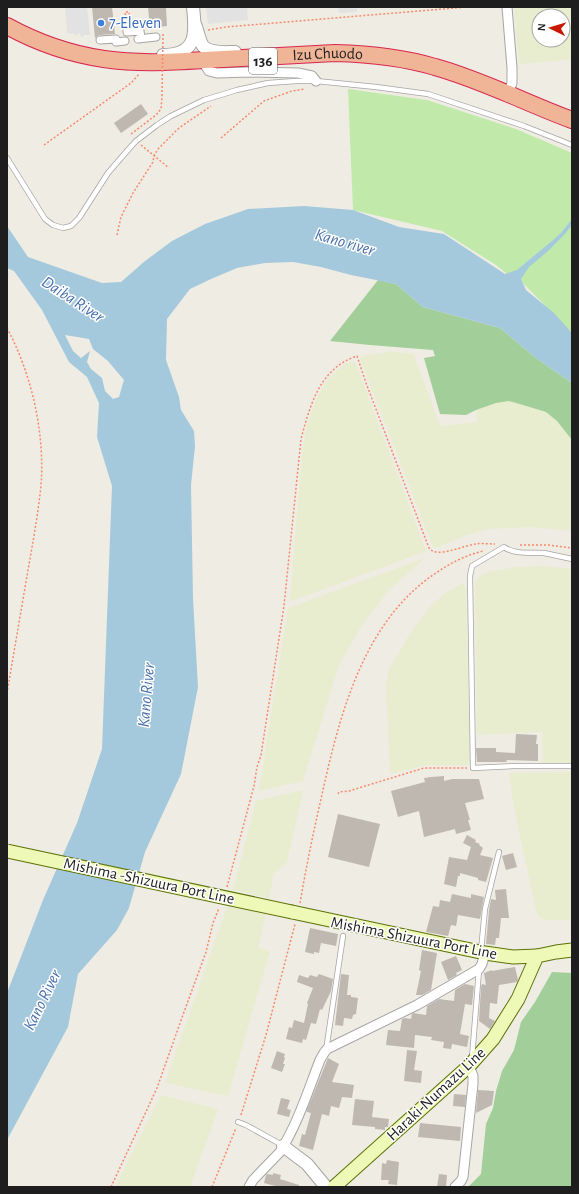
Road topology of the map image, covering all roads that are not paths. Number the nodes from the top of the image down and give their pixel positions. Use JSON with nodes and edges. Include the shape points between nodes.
{"nodes":[{"id":1,"x":193,"y":7,"type":"edge"},
{"id":2,"x":507,"y":7,"type":"edge"},
{"id":3,"x":194,"y":21,"type":"junction"},
{"id":4,"x":127,"y":27,"type":"road end"},
{"id":5,"x":10,"y":33,"type":"edge"},
{"id":6,"x":159,"y":35,"type":"road end"},
{"id":7,"x":100,"y":40,"type":"dead end"},
{"id":8,"x":125,"y":41,"type":"dead end"},
{"id":9,"x":314,"y":54,"type":"junction"},
{"id":10,"x":92,"y":57,"type":"junction"},
{"id":11,"x":205,"y":65,"type":"junction"},
{"id":12,"x":316,"y":81,"type":"junction"},
{"id":13,"x":508,"y":97,"type":"junction"},
{"id":14,"x":572,"y":120,"type":"edge"},
{"id":15,"x":572,"y":125,"type":"edge"},
{"id":16,"x":572,"y":144,"type":"edge"},
{"id":17,"x":7,"y":158,"type":"edge"},
{"id":18,"x":572,"y":559,"type":"edge"},
{"id":19,"x":572,"y":766,"type":"edge"},
{"id":20,"x":7,"y":851,"type":"edge"},
{"id":21,"x":499,"y":852,"type":"dead end"},
{"id":22,"x":296,"y":913,"type":"joint"},
{"id":23,"x":343,"y":936,"type":"dead end"},
{"id":24,"x":572,"y":950,"type":"edge"},
{"id":25,"x":483,"y":953,"type":"junction"},
{"id":26,"x":537,"y":956,"type":"junction"},
{"id":27,"x":479,"y":969,"type":"junction"},
{"id":28,"x":328,"y":1049,"type":"junction"},
{"id":29,"x":470,"y":1065,"type":"junction"},
{"id":30,"x":238,"y":1122,"type":"road end"},
{"id":31,"x":283,"y":1146,"type":"junction"},
{"id":32,"x":248,"y":1187,"type":"edge"},
{"id":33,"x":326,"y":1187,"type":"edge"},
{"id":34,"x":334,"y":1187,"type":"edge"},
{"id":35,"x":455,"y":1187,"type":"edge"}],
"edges":[{"from":1,"to":3,"type":"street"},
{"from":2,"to":13,"type":"street","via":[[512,68],[512,83]]},
{"from":3,"to":9,"type":"street","via":[[207,49],[222,52],[301,50]]},
{"from":3,"to":10,"type":"street","via":[[192,42],[183,52],[174,55]]},
{"from":4,"to":6,"type":"street","via":[[127,32],[140,31],[140,39]]},
{"from":5,"to":10,"type":"highway","name":"Izu Chuodo","number":"136"},
{"from":5,"to":11,"type":"highway","name":"Izu Chuodo","number":"136","via":[[49,50],[108,64],[146,67]]},
{"from":7,"to":8,"type":"street"},
{"from":9,"to":10,"type":"highway","name":"Izu Chuodo","number":"136","via":[[148,63]]},
{"from":9,"to":13,"type":"highway","name":"Izu Chuodo","number":"136","via":[[356,54],[417,62],[456,74]]},
{"from":11,"to":12,"type":"street","via":[[209,71],[217,73],[298,73],[312,76]]},
{"from":11,"to":13,"type":"highway","name":"Izu Chuodo","number":"136","via":[[309,59],[365,59],[437,73]]},
{"from":12,"to":16,"type":"lane","via":[[428,94]]},
{"from":12,"to":17,"type":"lane","via":[[268,83],[238,90],[204,100],[171,116],[136,141],[108,173],[78,218],[71,226],[63,228],[45,219]]},
{"from":13,"to":14,"type":"highway","name":"Izu Chuodo","number":"136"},
{"from":13,"to":15,"type":"highway","name":"Izu Chuodo","number":"136"},
{"from":18,"to":19,"type":"lane","via":[[508,550],[504,547],[472,566],[470,576],[472,768]]},
{"from":20,"to":22,"type":"main road","name":"Mishima -Shizuura Port Line","bridge":true},
{"from":21,"to":25,"type":"lane","via":[[485,909]]},
{"from":22,"to":25,"type":"main road","name":"Mishima Shizuura Port Line"},
{"from":23,"to":28,"type":"lane"},
{"from":24,"to":26,"type":"main road"},
{"from":25,"to":26,"type":"main road","name":"Mishima Shizuura Port Line","via":[[513,957]]},
{"from":25,"to":27,"type":"street","via":[[483,962]]},
{"from":26,"to":29,"type":"main road","name":"Haraki-Numazu Line","via":[[506,1020]]},
{"from":27,"to":28,"type":"street"},
{"from":27,"to":29,"type":"lane"},
{"from":28,"to":31,"type":"street","via":[[320,1060],[292,1131]]},
{"from":29,"to":34,"type":"main road","name":"Haraki-Numazu Line"},
{"from":29,"to":35,"type":"street","via":[[473,1084],[463,1177]]},
{"from":30,"to":31,"type":"lane"},
{"from":31,"to":32,"type":"street"},
{"from":31,"to":33,"type":"street","via":[[307,1164]]}]}
